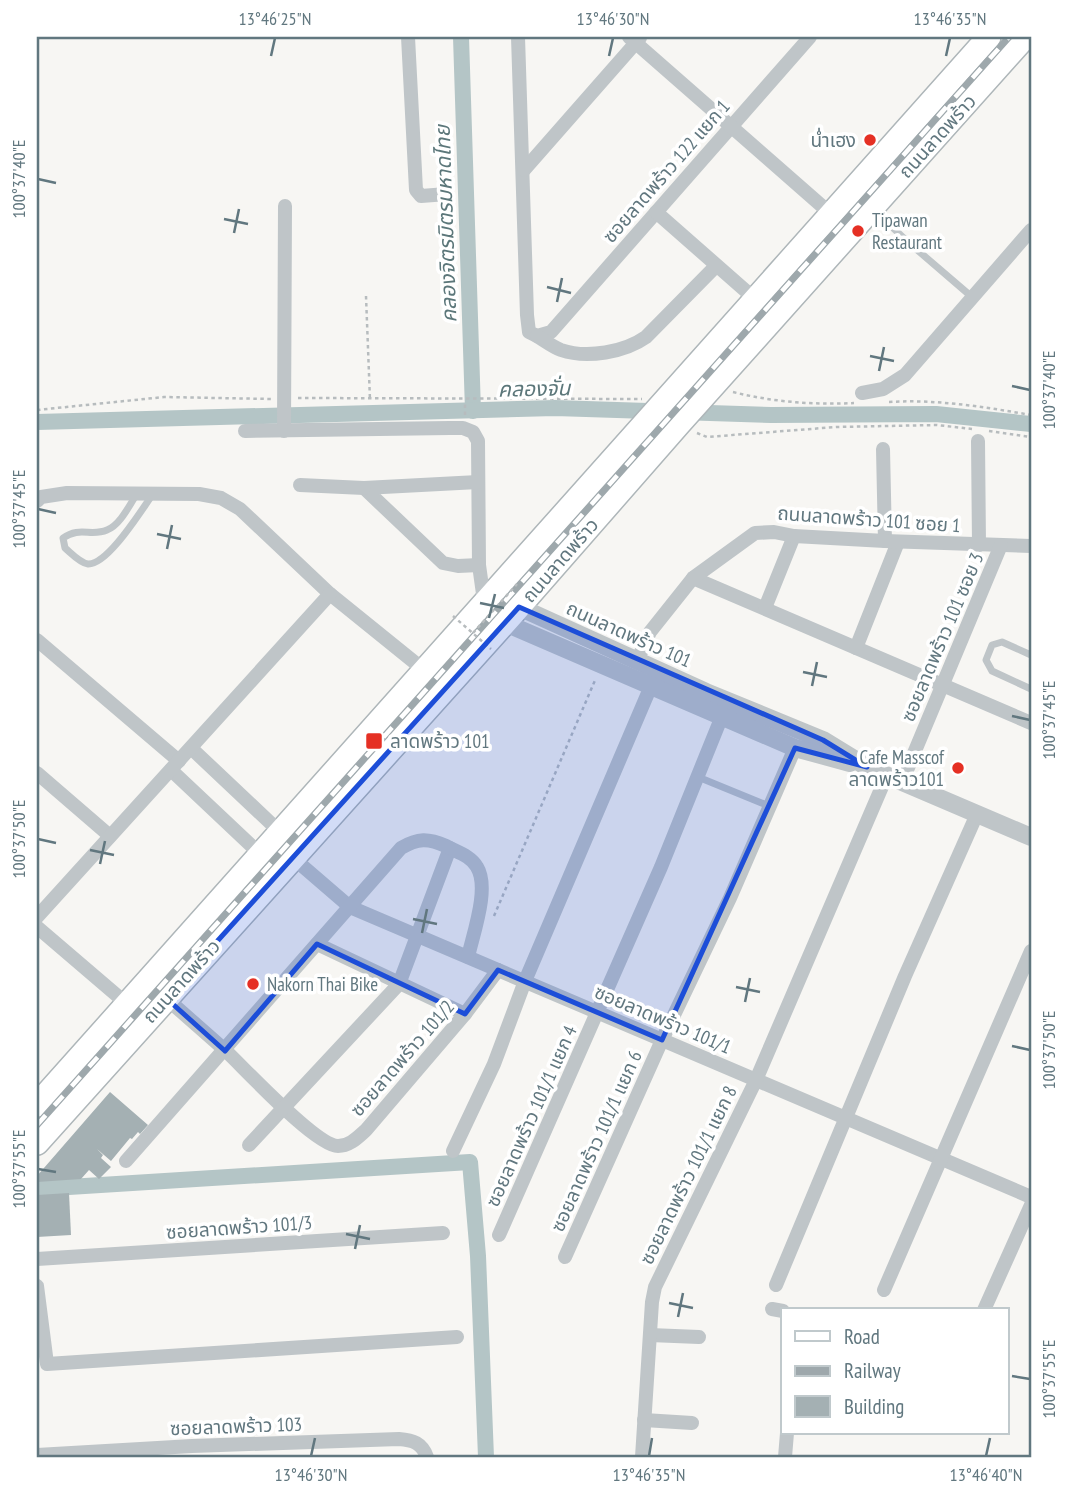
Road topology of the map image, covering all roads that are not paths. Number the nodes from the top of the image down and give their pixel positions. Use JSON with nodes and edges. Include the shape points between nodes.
{"nodes":[{"id":1,"x":408,"y":37,"type":"edge"},
{"id":2,"x":518,"y":37,"type":"edge"},
{"id":3,"x":810,"y":37,"type":"edge"},
{"id":4,"x":989,"y":37,"type":"edge"},
{"id":5,"x":1025,"y":37,"type":"edge"},
{"id":6,"x":635,"y":39,"type":"edge"},
{"id":7,"x":732,"y":126,"type":"junction"},
{"id":8,"x":524,"y":170,"type":"junction"},
{"id":9,"x":447,"y":194,"type":"dead end"},
{"id":10,"x":285,"y":206,"type":"dead end"},
{"id":11,"x":872,"y":208,"type":"junction"},
{"id":12,"x":656,"y":212,"type":"junction"},
{"id":13,"x":831,"y":214,"type":"junction"},
{"id":14,"x":1031,"y":230,"type":"edge"},
{"id":15,"x":716,"y":266,"type":"junction"},
{"id":16,"x":972,"y":297,"type":"junction"},
{"id":17,"x":755,"y":299,"type":"junction"},
{"id":18,"x":544,"y":334,"type":"junction"},
{"id":19,"x":862,"y":393,"type":"dead end"},
{"id":20,"x":284,"y":429,"type":"junction"},
{"id":21,"x":245,"y":431,"type":"dead end"},
{"id":22,"x":978,"y":442,"type":"dead end"},
{"id":23,"x":883,"y":449,"type":"dead end"},
{"id":24,"x":478,"y":482,"type":"junction"},
{"id":25,"x":300,"y":485,"type":"dead end"},
{"id":26,"x":363,"y":488,"type":"junction"},
{"id":27,"x":153,"y":493,"type":"junction"},
{"id":28,"x":137,"y":494,"type":"junction"},
{"id":29,"x":37,"y":501,"type":"edge"},
{"id":30,"x":794,"y":536,"type":"junction"},
{"id":31,"x":892,"y":541,"type":"junction"},
{"id":32,"x":979,"y":545,"type":"junction"},
{"id":33,"x":1001,"y":545,"type":"junction"},
{"id":34,"x":1031,"y":546,"type":"edge"},
{"id":35,"x":479,"y":565,"type":"junction"},
{"id":36,"x":693,"y":578,"type":"junction"},
{"id":37,"x":330,"y":594,"type":"junction"},
{"id":38,"x":485,"y":601,"type":"junction"},
{"id":39,"x":514,"y":605,"type":"junction"},
{"id":40,"x":765,"y":608,"type":"junction"},
{"id":41,"x":37,"y":640,"type":"edge"},
{"id":42,"x":856,"y":648,"type":"junction"},
{"id":43,"x":1031,"y":655,"type":"edge"},
{"id":44,"x":637,"y":661,"type":"junction"},
{"id":45,"x":424,"y":670,"type":"junction"},
{"id":46,"x":942,"y":685,"type":"junction"},
{"id":47,"x":651,"y":686,"type":"junction"},
{"id":48,"x":1031,"y":689,"type":"edge"},
{"id":49,"x":722,"y":716,"type":"junction"},
{"id":50,"x":1031,"y":723,"type":"edge"},
{"id":51,"x":191,"y":748,"type":"junction"},
{"id":52,"x":795,"y":748,"type":"junction"},
{"id":53,"x":175,"y":766,"type":"junction"},
{"id":54,"x":867,"y":766,"type":"junction"},
{"id":55,"x":37,"y":773,"type":"edge"},
{"id":56,"x":698,"y":777,"type":"junction"},
{"id":57,"x":895,"y":778,"type":"junction"},
{"id":58,"x":770,"y":806,"type":"junction"},
{"id":59,"x":977,"y":814,"type":"junction"},
{"id":60,"x":280,"y":832,"type":"junction"},
{"id":61,"x":110,"y":836,"type":"junction"},
{"id":62,"x":1031,"y":837,"type":"edge"},
{"id":63,"x":450,"y":848,"type":"junction"},
{"id":64,"x":260,"y":854,"type":"junction"},
{"id":65,"x":292,"y":857,"type":"junction"},
{"id":66,"x":349,"y":907,"type":"junction"},
{"id":67,"x":37,"y":917,"type":"edge"},
{"id":68,"x":37,"y":927,"type":"edge"},
{"id":69,"x":418,"y":936,"type":"junction"},
{"id":70,"x":817,"y":937,"type":"joint"},
{"id":71,"x":317,"y":944,"type":"junction"},
{"id":72,"x":1031,"y":951,"type":"edge"},
{"id":73,"x":468,"y":957,"type":"junction"},
{"id":74,"x":498,"y":970,"type":"junction"},
{"id":75,"x":525,"y":982,"type":"junction"},
{"id":76,"x":399,"y":984,"type":"junction"},
{"id":77,"x":166,"y":998,"type":"junction"},
{"id":78,"x":127,"y":1004,"type":"junction"},
{"id":79,"x":598,"y":1013,"type":"junction"},
{"id":80,"x":465,"y":1014,"type":"junction"},
{"id":81,"x":662,"y":1040,"type":"junction"},
{"id":82,"x":225,"y":1051,"type":"junction"},
{"id":83,"x":756,"y":1080,"type":"junction"},
{"id":84,"x":37,"y":1105,"type":"edge"},
{"id":85,"x":284,"y":1108,"type":"junction"},
{"id":86,"x":847,"y":1118,"type":"junction"},
{"id":87,"x":37,"y":1143,"type":"edge"},
{"id":88,"x":249,"y":1145,"type":"dead end"},
{"id":89,"x":453,"y":1151,"type":"dead end"},
{"id":90,"x":941,"y":1158,"type":"junction"},
{"id":91,"x":126,"y":1161,"type":"dead end"},
{"id":92,"x":1031,"y":1197,"type":"edge"},
{"id":93,"x":1031,"y":1205,"type":"edge"},
{"id":94,"x":443,"y":1233,"type":"dead end"},
{"id":95,"x":499,"y":1235,"type":"dead end"},
{"id":96,"x":565,"y":1257,"type":"dead end"},
{"id":97,"x":37,"y":1259,"type":"edge"},
{"id":98,"x":776,"y":1285,"type":"dead end"},
{"id":99,"x":37,"y":1286,"type":"edge"},
{"id":100,"x":884,"y":1290,"type":"dead end"},
{"id":101,"x":986,"y":1308,"type":"edge"},
{"id":102,"x":650,"y":1335,"type":"junction"},
{"id":103,"x":457,"y":1337,"type":"dead end"},
{"id":104,"x":699,"y":1337,"type":"dead end"},
{"id":105,"x":644,"y":1420,"type":"junction"},
{"id":106,"x":692,"y":1423,"type":"dead end"},
{"id":107,"x":787,"y":1434,"type":"edge"},
{"id":108,"x":37,"y":1455,"type":"edge"},
{"id":109,"x":427,"y":1457,"type":"edge"},
{"id":110,"x":642,"y":1457,"type":"edge"},
{"id":111,"x":785,"y":1457,"type":"edge"}],
"edges":[{"from":1,"to":9,"type":"street","via":[[416,190],[421,196]]},
{"from":2,"to":8,"type":"street"},
{"from":3,"to":7,"type":"street","name":"ซอยลาดพร้าว 122 แยก 1"},
{"from":4,"to":13,"type":"main road","name":"ถนนลาดพร้าว"},
{"from":5,"to":11,"type":"main road","name":"ถนนลาดพร้าว"},
{"from":6,"to":7,"type":"street"},
{"from":6,"to":8,"type":"street"},
{"from":7,"to":12,"type":"street","name":"ซอยลาดพร้าว 122 แยก 1"},
{"from":7,"to":13,"type":"street"},
{"from":8,"to":18,"type":"street","via":[[529,332]]},
{"from":10,"to":20,"type":"street"},
{"from":11,"to":16,"type":"lane"},
{"from":11,"to":39,"type":"main road","name":"ถนนลาดพร้าว"},
{"from":12,"to":15,"type":"street"},
{"from":12,"to":18,"type":"street","name":"ซอยลาดพร้าว 122 แยก 1"},
{"from":13,"to":17,"type":"main road","name":"ถนนลาดพร้าว"},
{"from":14,"to":16,"type":"street"},
{"from":15,"to":17,"type":"street"},
{"from":15,"to":18,"type":"street","via":[[637,344],[578,353],[562,350]]},
{"from":16,"to":19,"type":"street","via":[[905,375],[883,389]]},
{"from":17,"to":38,"type":"main road","name":"ถนนลาดพร้าว"},
{"from":20,"to":21,"type":"street"},
{"from":20,"to":24,"type":"street","via":[[463,428],[473,432],[478,441]]},
{"from":22,"to":32,"type":"street"},
{"from":23,"to":31,"type":"street"},
{"from":24,"to":26,"type":"street"},
{"from":24,"to":35,"type":"street"},
{"from":25,"to":26,"type":"street"},
{"from":26,"to":35,"type":"street","via":[[443,563]]},
{"from":27,"to":28,"type":"street"},
{"from":27,"to":28,"type":"lane","via":[[129,529],[98,561],[88,564],[65,548],[63,538],[72,532],[108,530],[117,524]]},
{"from":27,"to":37,"type":"street","via":[[199,494],[230,503]]},
{"from":28,"to":29,"type":"street","via":[[66,493]]},
{"from":30,"to":31,"type":"street","name":"ถนนลาดพร้าว 101 ซอย 1"},
{"from":30,"to":36,"type":"street","name":"ถนนลาดพร้าว 101 ซอย 1","via":[[755,533]]},
{"from":30,"to":40,"type":"street"},
{"from":31,"to":32,"type":"street","name":"ถนนลาดพร้าว 101 ซอย 1"},
{"from":31,"to":42,"type":"street"},
{"from":32,"to":33,"type":"street","name":"ถนนลาดพร้าว 101 ซอย 1"},
{"from":33,"to":34,"type":"street","name":"ถนนลาดพร้าว 101 ซอย 1"},
{"from":33,"to":46,"type":"street","name":"ซอยลาดพร้าว 101 ซอย 3"},
{"from":35,"to":38,"type":"street"},
{"from":36,"to":40,"type":"street"},
{"from":36,"to":44,"type":"street","name":"ถนนลาดพร้าว 101 ซอย 1","via":[[650,632]]},
{"from":37,"to":45,"type":"street"},
{"from":37,"to":51,"type":"street"},
{"from":38,"to":39,"type":"street","name":"ถนนลาดพร้าว 101"},
{"from":38,"to":45,"type":"main road","name":"ถนนลาดพร้าว"},
{"from":39,"to":44,"type":"street","name":"ถนนลาดพร้าว 101"},
{"from":39,"to":47,"type":"street","name":"ถนนลาดพร้าว 101","via":[[601,665]]},
{"from":39,"to":65,"type":"main road","name":"ถนนลาดพร้าว"},
{"from":40,"to":42,"type":"street"},
{"from":41,"to":53,"type":"street"},
{"from":42,"to":46,"type":"street"},
{"from":43,"to":48,"type":"lane","via":[[1002,642],[992,645],[986,660],[992,671]]},
{"from":44,"to":54,"type":"street","name":"ถนนลาดพร้าว 101","via":[[823,740]]},
{"from":45,"to":60,"type":"main road","name":"ถนนลาดพร้าว"},
{"from":46,"to":50,"type":"street"},
{"from":46,"to":57,"type":"street","name":"ซอยลาดพร้าว 101 ซอย 3"},
{"from":47,"to":49,"type":"street","name":"ถนนลาดพร้าว 101"},
{"from":47,"to":75,"type":"street"},
{"from":49,"to":52,"type":"street","name":"ถนนลาดพร้าว 101"},
{"from":49,"to":56,"type":"street","name":"ซอยลาดพร้าว 101/1 แยก 4"},
{"from":51,"to":53,"type":"street"},
{"from":51,"to":60,"type":"street"},
{"from":52,"to":54,"type":"street","name":"ถนนลาดพร้าว 101"},
{"from":52,"to":58,"type":"street","name":"ซอยลาดพร้าว 101/1 แยก 6"},
{"from":53,"to":61,"type":"street"},
{"from":53,"to":64,"type":"street"},
{"from":54,"to":57,"type":"street","name":"ถนนลาดพร้าว 101"},
{"from":55,"to":61,"type":"street"},
{"from":56,"to":58,"type":"lane"},
{"from":56,"to":79,"type":"street","name":"ซอยลาดพร้าว 101/1 แยก 4"},
{"from":57,"to":59,"type":"street","name":"ถนนลาดพร้าว 101"},
{"from":57,"to":70,"type":"street","name":"ซอยลาดพร้าว 101 ซอย 3"},
{"from":58,"to":81,"type":"street","name":"ซอยลาดพร้าว 101/1 แยก 6"},
{"from":59,"to":62,"type":"street","name":"ถนนลาดพร้าว 101"},
{"from":59,"to":86,"type":"street"},
{"from":60,"to":64,"type":"main road","name":"ถนนลาดพร้าว"},
{"from":61,"to":67,"type":"street"},
{"from":63,"to":66,"type":"street","via":[[423,838],[401,848]]},
{"from":63,"to":69,"type":"street"},
{"from":63,"to":73,"type":"street","via":[[469,857],[481,879]]},
{"from":64,"to":78,"type":"main road","name":"ถนนลาดพร้าว"},
{"from":65,"to":66,"type":"street","name":"ซอยลาดพร้าว 101/1"},
{"from":65,"to":77,"type":"main road","name":"ถนนลาดพร้าว"},
{"from":66,"to":69,"type":"street","name":"ซอยลาดพร้าว 101/1"},
{"from":66,"to":71,"type":"street"},
{"from":68,"to":78,"type":"street"},
{"from":69,"to":73,"type":"street","name":"ซอยลาดพร้าว 101/1"},
{"from":69,"to":76,"type":"street"},
{"from":70,"to":83,"type":"street","name":"ซอยลาดพร้าว 101/1 แยก 8"},
{"from":71,"to":76,"type":"street"},
{"from":71,"to":82,"type":"street"},
{"from":72,"to":90,"type":"street"},
{"from":73,"to":74,"type":"street","name":"ซอยลาดพร้าว 101/1"},
{"from":74,"to":75,"type":"street","name":"ซอยลาดพร้าว 101/1"},
{"from":74,"to":80,"type":"street","name":"ซอยลาดพร้าว 101/2"},
{"from":75,"to":79,"type":"street","name":"ซอยลาดพร้าว 101/1"},
{"from":75,"to":89,"type":"street","via":[[494,1064]]},
{"from":76,"to":80,"type":"street"},
{"from":76,"to":85,"type":"street"},
{"from":77,"to":82,"type":"street","name":"ซอยลาดพร้าว 101/2"},
{"from":77,"to":87,"type":"main road","name":"ถนนลาดพร้าว"},
{"from":78,"to":84,"type":"main road","name":"ถนนลาดพร้าว"},
{"from":79,"to":81,"type":"street","name":"ซอยลาดพร้าว 101/1"},
{"from":79,"to":95,"type":"street","name":"ซอยลาดพร้าว 101/1 แยก 4"},
{"from":80,"to":85,"type":"street","name":"ซอยลาดพร้าว 101/2","via":[[351,1143],[328,1144]]},
{"from":81,"to":83,"type":"street","name":"ซอยลาดพร้าว 101/1"},
{"from":81,"to":96,"type":"street","name":"ซอยลาดพร้าว 101/1 แยก 6"},
{"from":82,"to":85,"type":"street","name":"ซอยลาดพร้าว 101/2"},
{"from":82,"to":91,"type":"street"},
{"from":83,"to":86,"type":"street","name":"ซอยลาดพร้าว 101/1"},
{"from":83,"to":102,"type":"street","name":"ซอยลาดพร้าว 101/1 แยก 8","via":[[655,1287]]},
{"from":85,"to":88,"type":"street"},
{"from":86,"to":90,"type":"street","name":"ซอยลาดพร้าว 101/1"},
{"from":86,"to":98,"type":"street"},
{"from":90,"to":92,"type":"street","name":"ซอยลาดพร้าว 101/1"},
{"from":90,"to":100,"type":"street"},
{"from":93,"to":101,"type":"street"},
{"from":94,"to":97,"type":"street","name":"ซอยลาดพร้าว 101/3"},
{"from":99,"to":103,"type":"street","via":[[47,1364]]},
{"from":102,"to":104,"type":"street"},
{"from":102,"to":105,"type":"street","name":"ซอยลาดพร้าว 101/1 แยก 8"},
{"from":105,"to":106,"type":"street"},
{"from":105,"to":110,"type":"street","name":"ซอยลาดพร้าว 101/1 แยก 8"},
{"from":107,"to":111,"type":"street"},
{"from":108,"to":109,"type":"street","name":"ซอยลาดพร้าว 103","via":[[399,1439],[412,1440],[424,1448]]}]}
